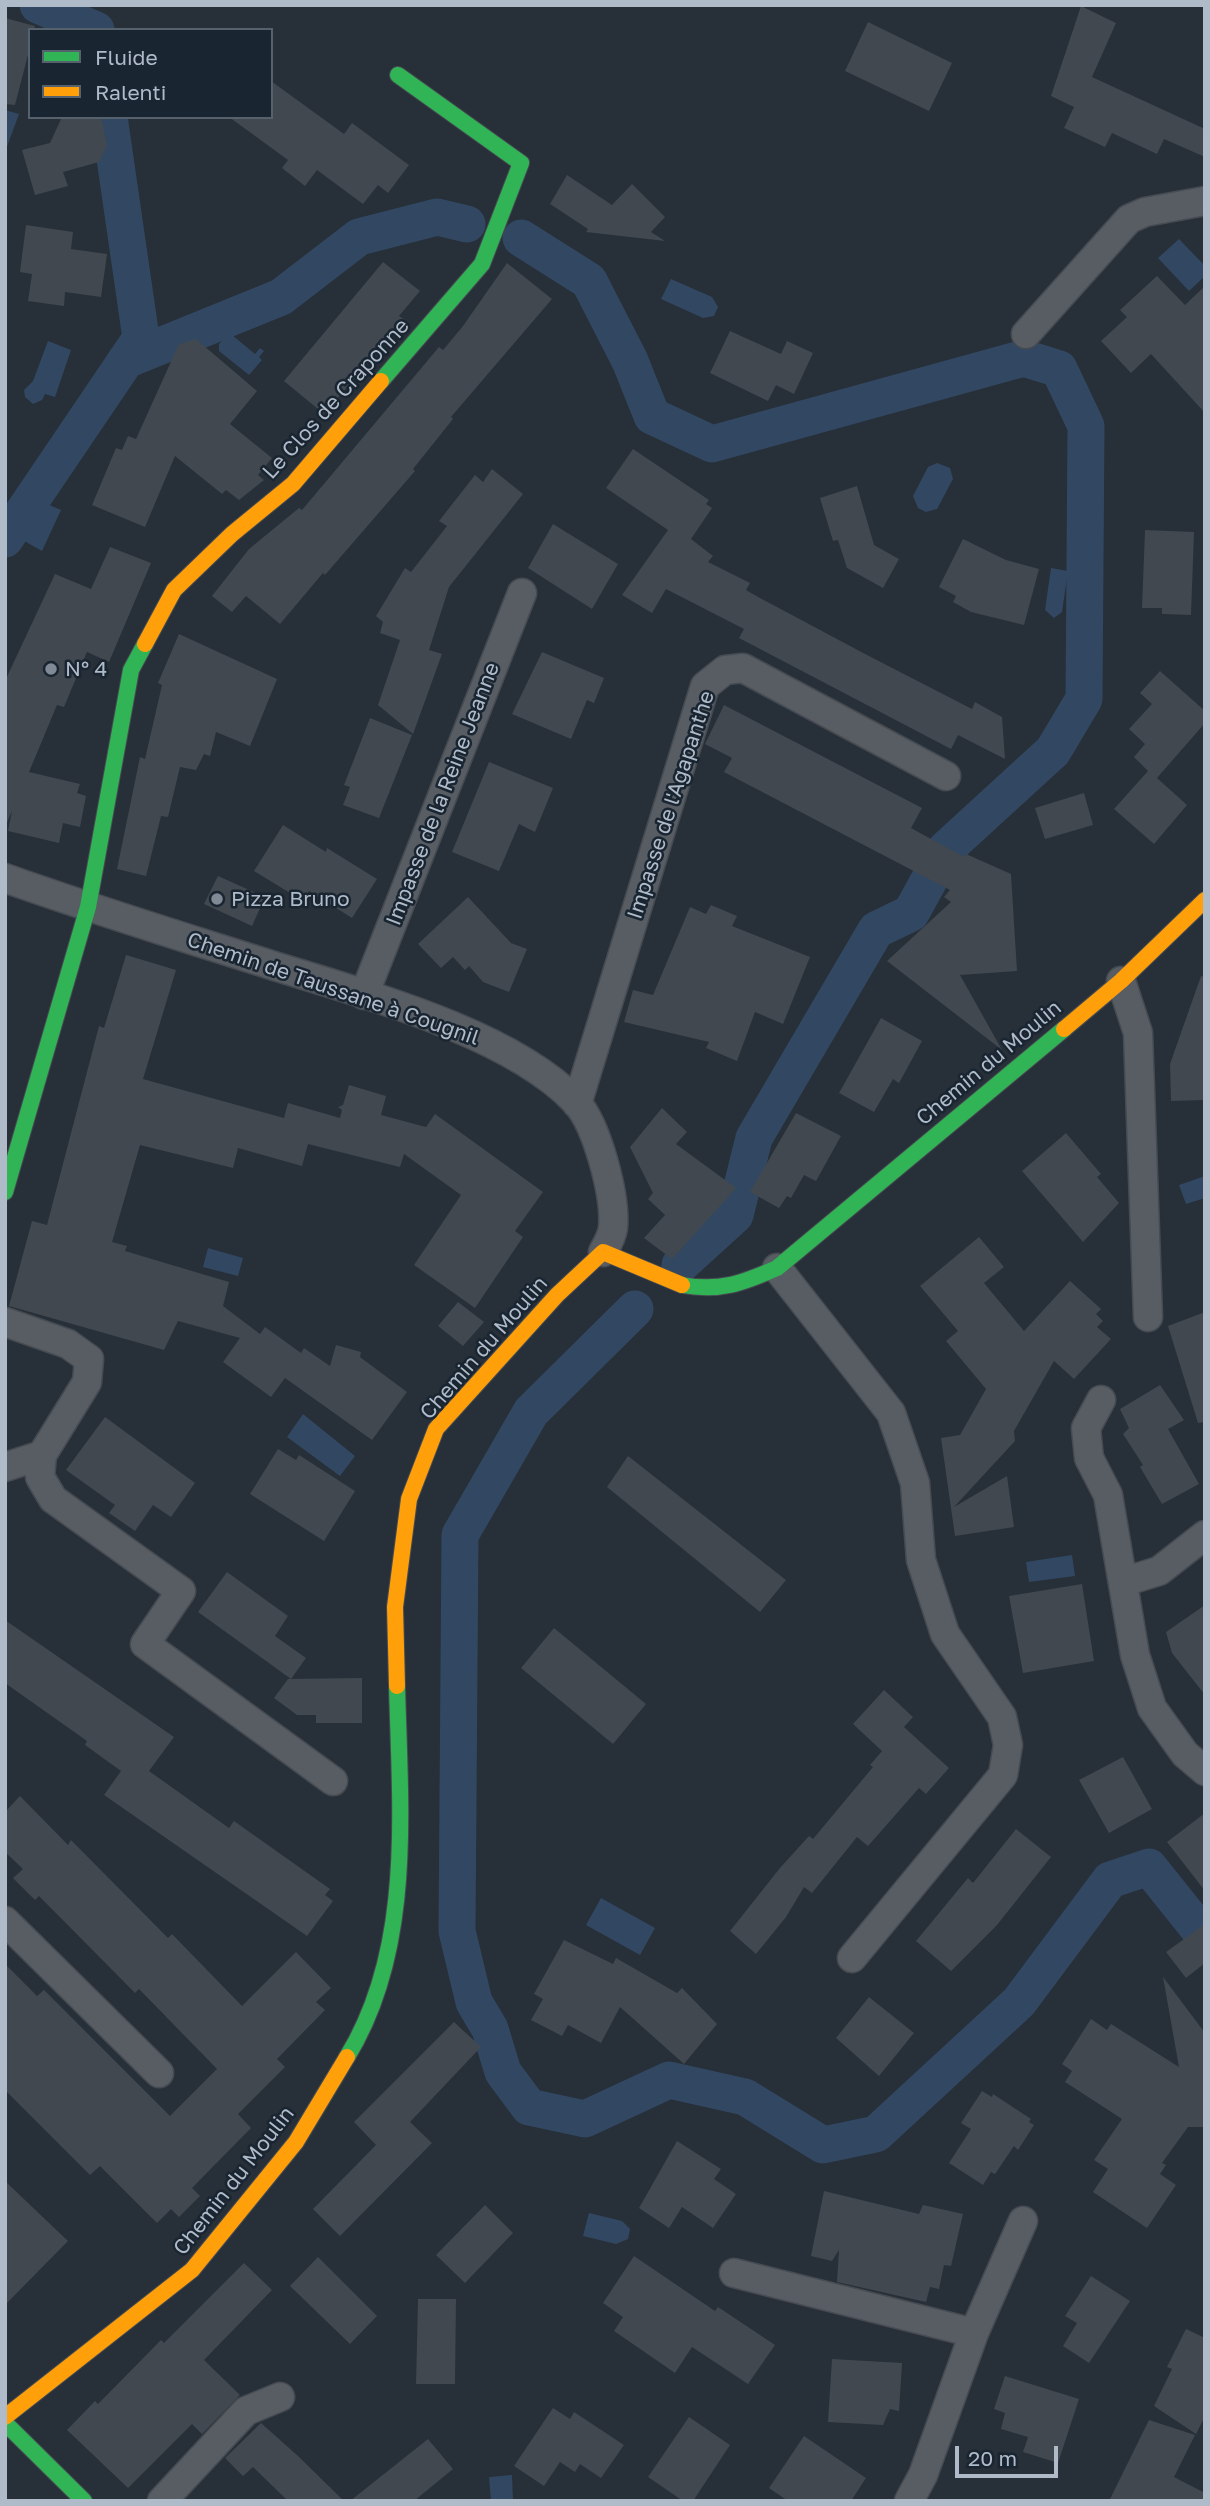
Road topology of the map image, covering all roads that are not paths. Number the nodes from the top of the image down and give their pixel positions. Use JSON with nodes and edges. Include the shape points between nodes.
{"nodes":[{"id":1,"x":398,"y":75,"type":"dead end"},
{"id":2,"x":1205,"y":201,"type":"edge"},
{"id":3,"x":1026,"y":334,"type":"dead end"},
{"id":4,"x":522,"y":593,"type":"dead end"},
{"id":5,"x":946,"y":776,"type":"dead end"},
{"id":6,"x":5,"y":878,"type":"edge"},
{"id":7,"x":1205,"y":900,"type":"edge"},
{"id":8,"x":88,"y":907,"type":"junction"},
{"id":9,"x":1121,"y":981,"type":"junction"},
{"id":10,"x":364,"y":995,"type":"junction"},
{"id":11,"x":578,"y":1104,"type":"junction"},
{"id":12,"x":6,"y":1188,"type":"edge"},
{"id":13,"x":603,"y":1252,"type":"junction"},
{"id":14,"x":777,"y":1268,"type":"junction"},
{"id":15,"x":1148,"y":1317,"type":"dead end"},
{"id":16,"x":5,"y":1322,"type":"edge"},
{"id":17,"x":1101,"y":1400,"type":"dead end"},
{"id":18,"x":41,"y":1455,"type":"junction"},
{"id":19,"x":5,"y":1467,"type":"edge"},
{"id":20,"x":1205,"y":1535,"type":"edge"},
{"id":21,"x":1123,"y":1582,"type":"junction"},
{"id":22,"x":1205,"y":1771,"type":"edge"},
{"id":23,"x":333,"y":1781,"type":"dead end"},
{"id":24,"x":5,"y":1921,"type":"edge"},
{"id":25,"x":852,"y":1958,"type":"dead end"},
{"id":26,"x":159,"y":2073,"type":"dead end"},
{"id":27,"x":1023,"y":2221,"type":"dead end"},
{"id":28,"x":734,"y":2273,"type":"dead end"},
{"id":29,"x":975,"y":2333,"type":"junction"},
{"id":30,"x":280,"y":2396,"type":"dead end"},
{"id":31,"x":7,"y":2413,"type":"edge"},
{"id":32,"x":84,"y":2501,"type":"edge"},
{"id":33,"x":162,"y":2501,"type":"edge"},
{"id":34,"x":909,"y":2501,"type":"edge"}],
"edges":[{"from":1,"to":8,"type":"street","name":"Le Clos de Craponne","via":[[521,163],[482,264],[293,484],[174,590],[131,670]]},
{"from":2,"to":3,"type":"street","via":[[1129,219]]},
{"from":4,"to":10,"type":"street","name":"Impasse de la Reine Jeanne"},
{"from":5,"to":11,"type":"street","name":"Impasse de l'Agapanthe","via":[[743,668],[725,670],[705,686]]},
{"from":6,"to":8,"type":"street","name":"Chemin de Taussane à Cougnil"},
{"from":7,"to":9,"type":"street","name":"Chemin du Moulin"},
{"from":8,"to":10,"type":"street","name":"Chemin de Taussane à Cougnil"},
{"from":8,"to":12,"type":"street"},
{"from":9,"to":14,"type":"street","name":"Chemin du Moulin"},
{"from":9,"to":15,"type":"street","via":[[1138,1033]]},
{"from":10,"to":11,"type":"street","name":"Chemin de Taussane à Cougnil","via":[[497,1045]]},
{"from":11,"to":13,"type":"street","name":"Chemin de Taussane à Cougnil","via":[[596,1136],[612,1201],[613,1229]]},
{"from":13,"to":14,"type":"street","name":"Chemin du Moulin","via":[[700,1289],[734,1287]]},
{"from":13,"to":31,"type":"street","name":"Chemin du Moulin","via":[[557,1295],[436,1429],[409,1499],[395,1607],[400,1828],[392,1939],[362,2033],[296,2142],[192,2270]]},
{"from":14,"to":25,"type":"street","via":[[891,1413],[915,1483],[921,1560],[945,1634],[1002,1717],[1008,1745],[1003,1775]]},
{"from":16,"to":18,"type":"street","via":[[68,1344],[89,1359],[87,1382]]},
{"from":17,"to":21,"type":"street","via":[[1086,1428],[1089,1458],[1108,1495]]},
{"from":18,"to":19,"type":"street"},
{"from":18,"to":23,"type":"street","via":[[40,1477],[53,1499],[181,1591],[145,1644]]},
{"from":20,"to":21,"type":"street","via":[[1159,1571]]},
{"from":21,"to":22,"type":"street","via":[[1135,1655],[1152,1708],[1185,1754]]},
{"from":24,"to":26,"type":"street"},
{"from":27,"to":29,"type":"street"},
{"from":28,"to":29,"type":"street"},
{"from":29,"to":34,"type":"street","via":[[923,2475]]},
{"from":30,"to":33,"type":"street","via":[[246,2411]]},
{"from":31,"to":32,"type":"street"}]}
